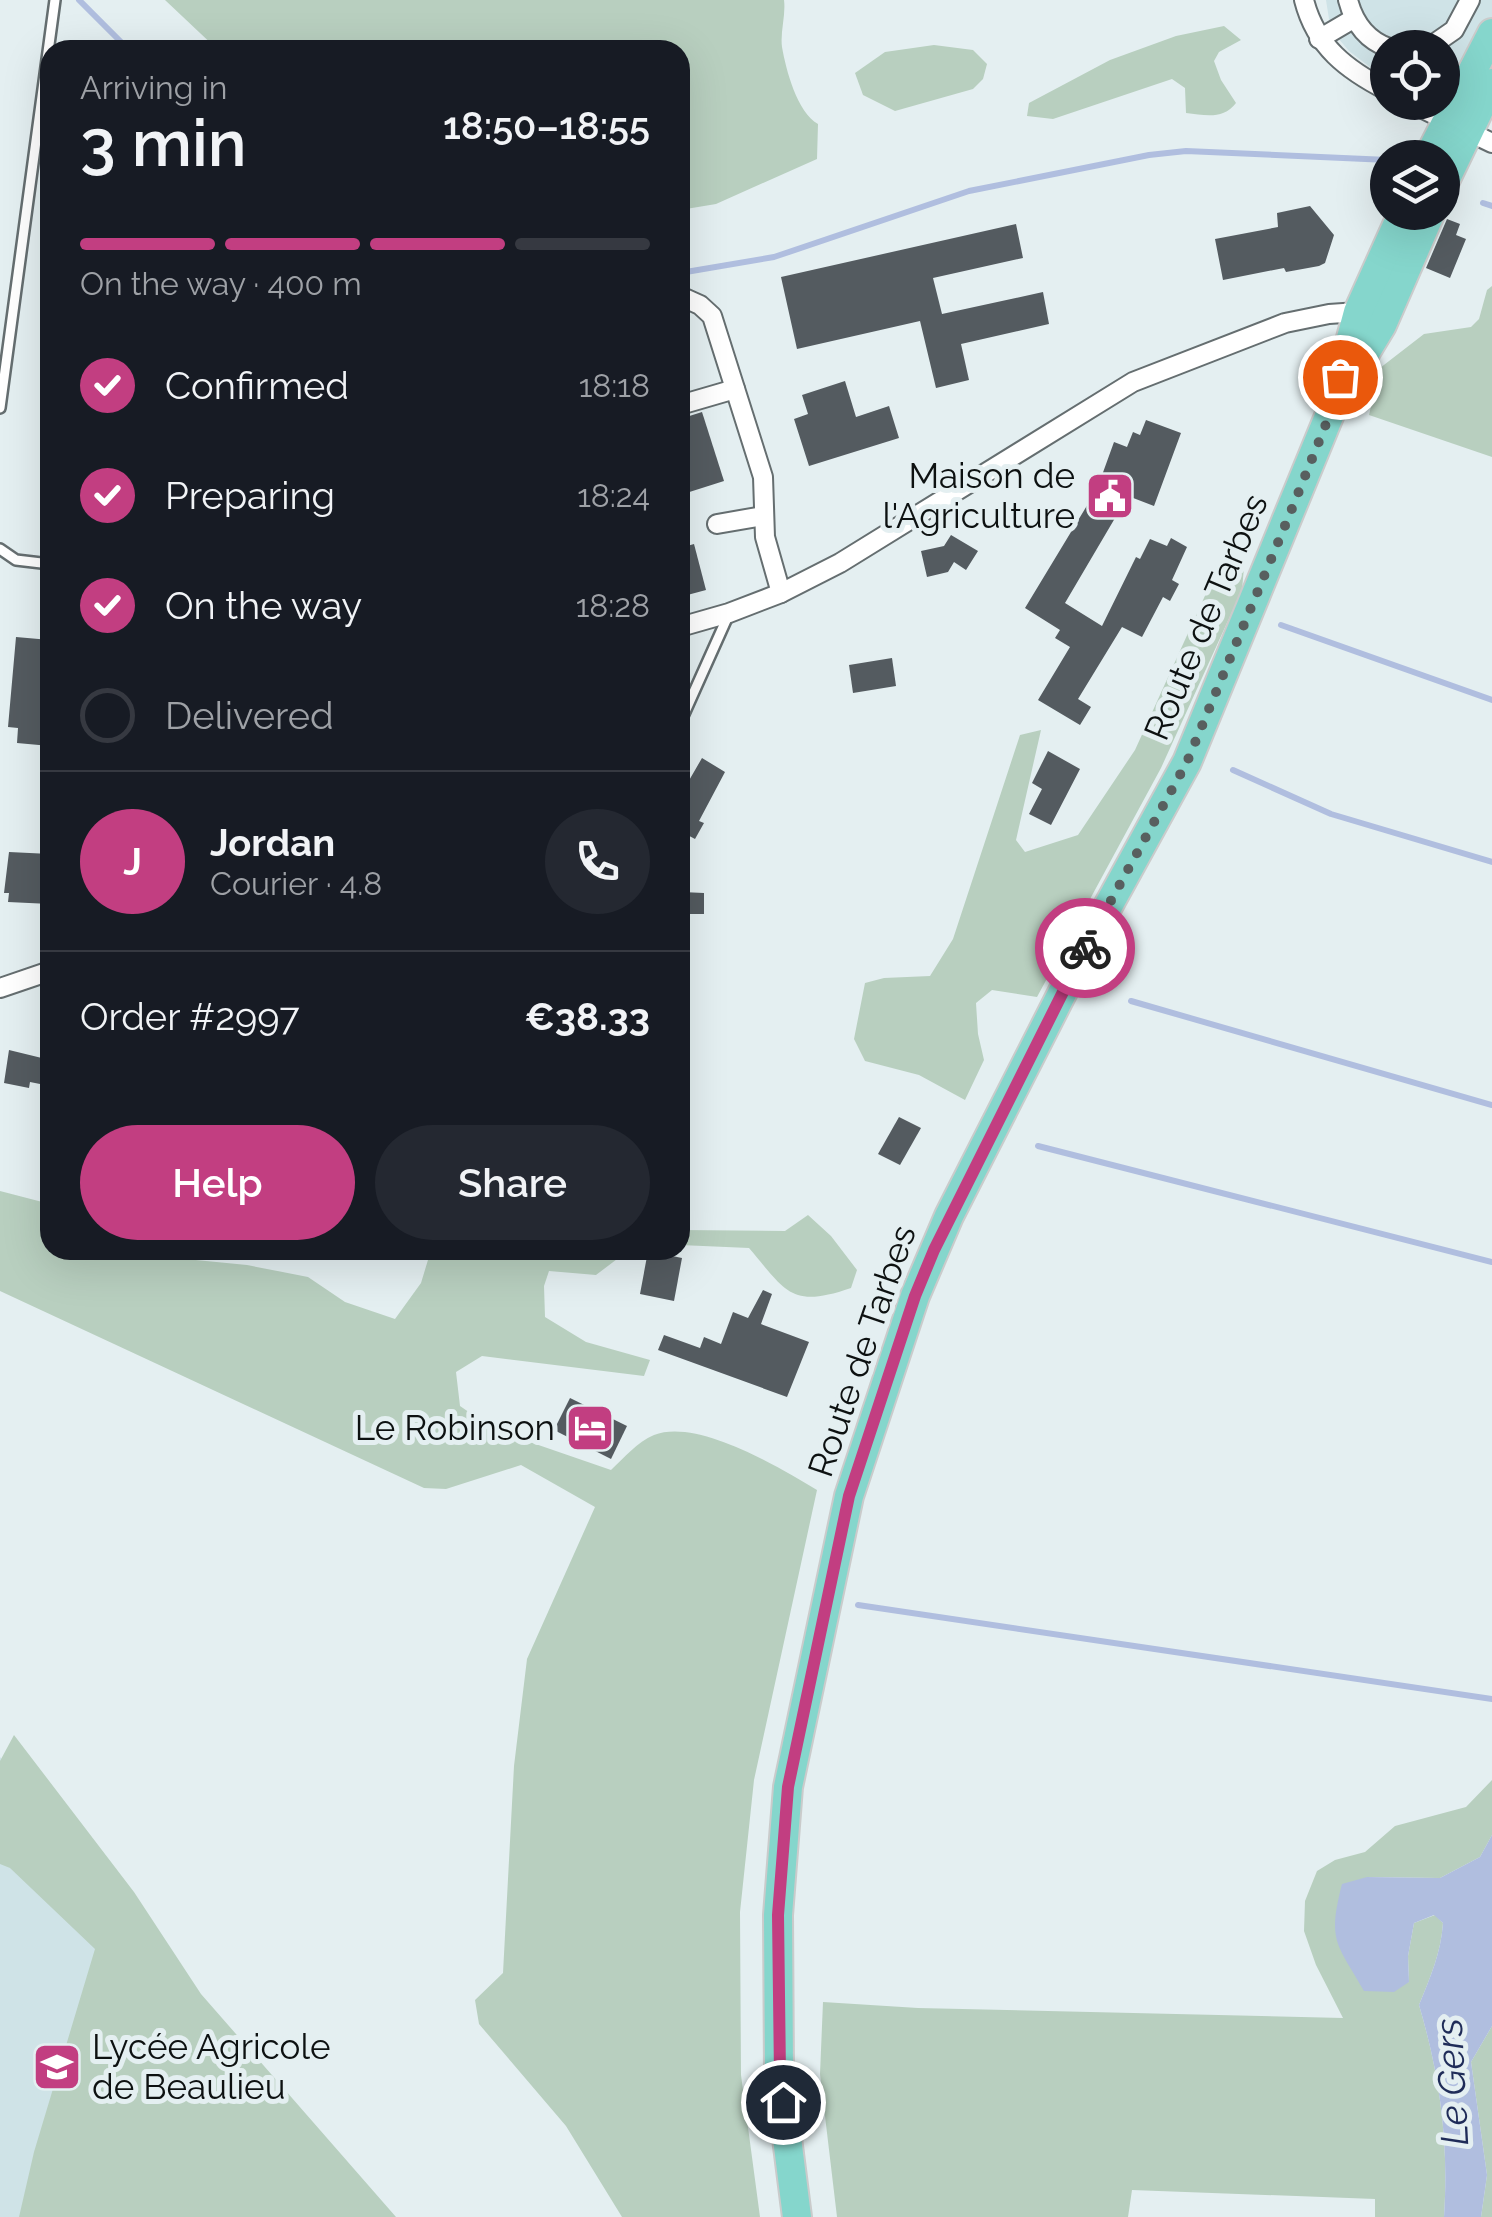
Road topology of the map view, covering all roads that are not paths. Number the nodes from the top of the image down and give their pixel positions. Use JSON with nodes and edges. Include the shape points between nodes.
{"nodes":[{"id":1,"x":55,"y":0,"type":"edge"},
{"id":2,"x":1304,"y":0,"type":"edge"},
{"id":3,"x":1348,"y":0,"type":"edge"},
{"id":4,"x":1470,"y":0,"type":"edge"},
{"id":5,"x":1354,"y":19,"type":"junction"},
{"id":6,"x":1454,"y":30,"type":"edge"},
{"id":7,"x":1492,"y":33,"type":"edge"},
{"id":8,"x":1370,"y":38,"type":"edge"},
{"id":9,"x":1320,"y":39,"type":"junction"},
{"id":10,"x":50,"y":40,"type":"edge"},
{"id":11,"x":1370,"y":83,"type":"edge"},
{"id":12,"x":1492,"y":83,"type":"edge"},
{"id":13,"x":40,"y":111,"type":"edge"},
{"id":14,"x":1444,"y":120,"type":"edge"},
{"id":15,"x":1468,"y":132,"type":"edge"},
{"id":16,"x":1397,"y":230,"type":"edge"},
{"id":17,"x":1421,"y":230,"type":"edge"},
{"id":18,"x":690,"y":300,"type":"edge"},
{"id":19,"x":1370,"y":318,"type":"junction"},
{"id":20,"x":735,"y":388,"type":"junction"},
{"id":21,"x":690,"y":402,"type":"edge"},
{"id":22,"x":0,"y":408,"type":"edge"},
{"id":23,"x":763,"y":516,"type":"junction"},
{"id":24,"x":717,"y":524,"type":"dead end"},
{"id":25,"x":0,"y":549,"type":"edge"},
{"id":26,"x":40,"y":563,"type":"edge"},
{"id":27,"x":782,"y":593,"type":"junction"},
{"id":28,"x":730,"y":614,"type":"junction"},
{"id":29,"x":690,"y":624,"type":"edge"},
{"id":30,"x":690,"y":701,"type":"edge"},
{"id":31,"x":40,"y":974,"type":"edge"},
{"id":32,"x":0,"y":988,"type":"edge"},
{"id":33,"x":796,"y":2217,"type":"edge"}],
"edges":[{"from":1,"to":10,"type":"lane"},
{"from":2,"to":9,"type":"street"},
{"from":3,"to":5,"type":"street"},
{"from":4,"to":6,"type":"street"},
{"from":5,"to":8,"type":"street"},
{"from":5,"to":9,"type":"street"},
{"from":7,"to":15,"type":"main road"},
{"from":9,"to":11,"type":"street"},
{"from":12,"to":15,"type":"main road"},
{"from":13,"to":22,"type":"lane"},
{"from":14,"to":15,"type":"street"},
{"from":16,"to":19,"type":"main road"},
{"from":17,"to":19,"type":"main road"},
{"from":18,"to":20,"type":"street","via":[[712,316]]},
{"from":19,"to":27,"type":"street","via":[[1285,323],[1133,382]]},
{"from":19,"to":33,"type":"main road","name":"Route de Tarbes","via":[[1187,762],[949,1216],[915,1296],[849,1496],[788,1787],[778,1915],[780,2075]]},
{"from":20,"to":21,"type":"street"},
{"from":20,"to":23,"type":"street","via":[[763,477]]},
{"from":23,"to":24,"type":"street"},
{"from":23,"to":27,"type":"street"},
{"from":25,"to":26,"type":"lane","via":[[16,560]]},
{"from":27,"to":28,"type":"street"},
{"from":28,"to":29,"type":"street"},
{"from":28,"to":30,"type":"lane"},
{"from":31,"to":32,"type":"street"}]}
